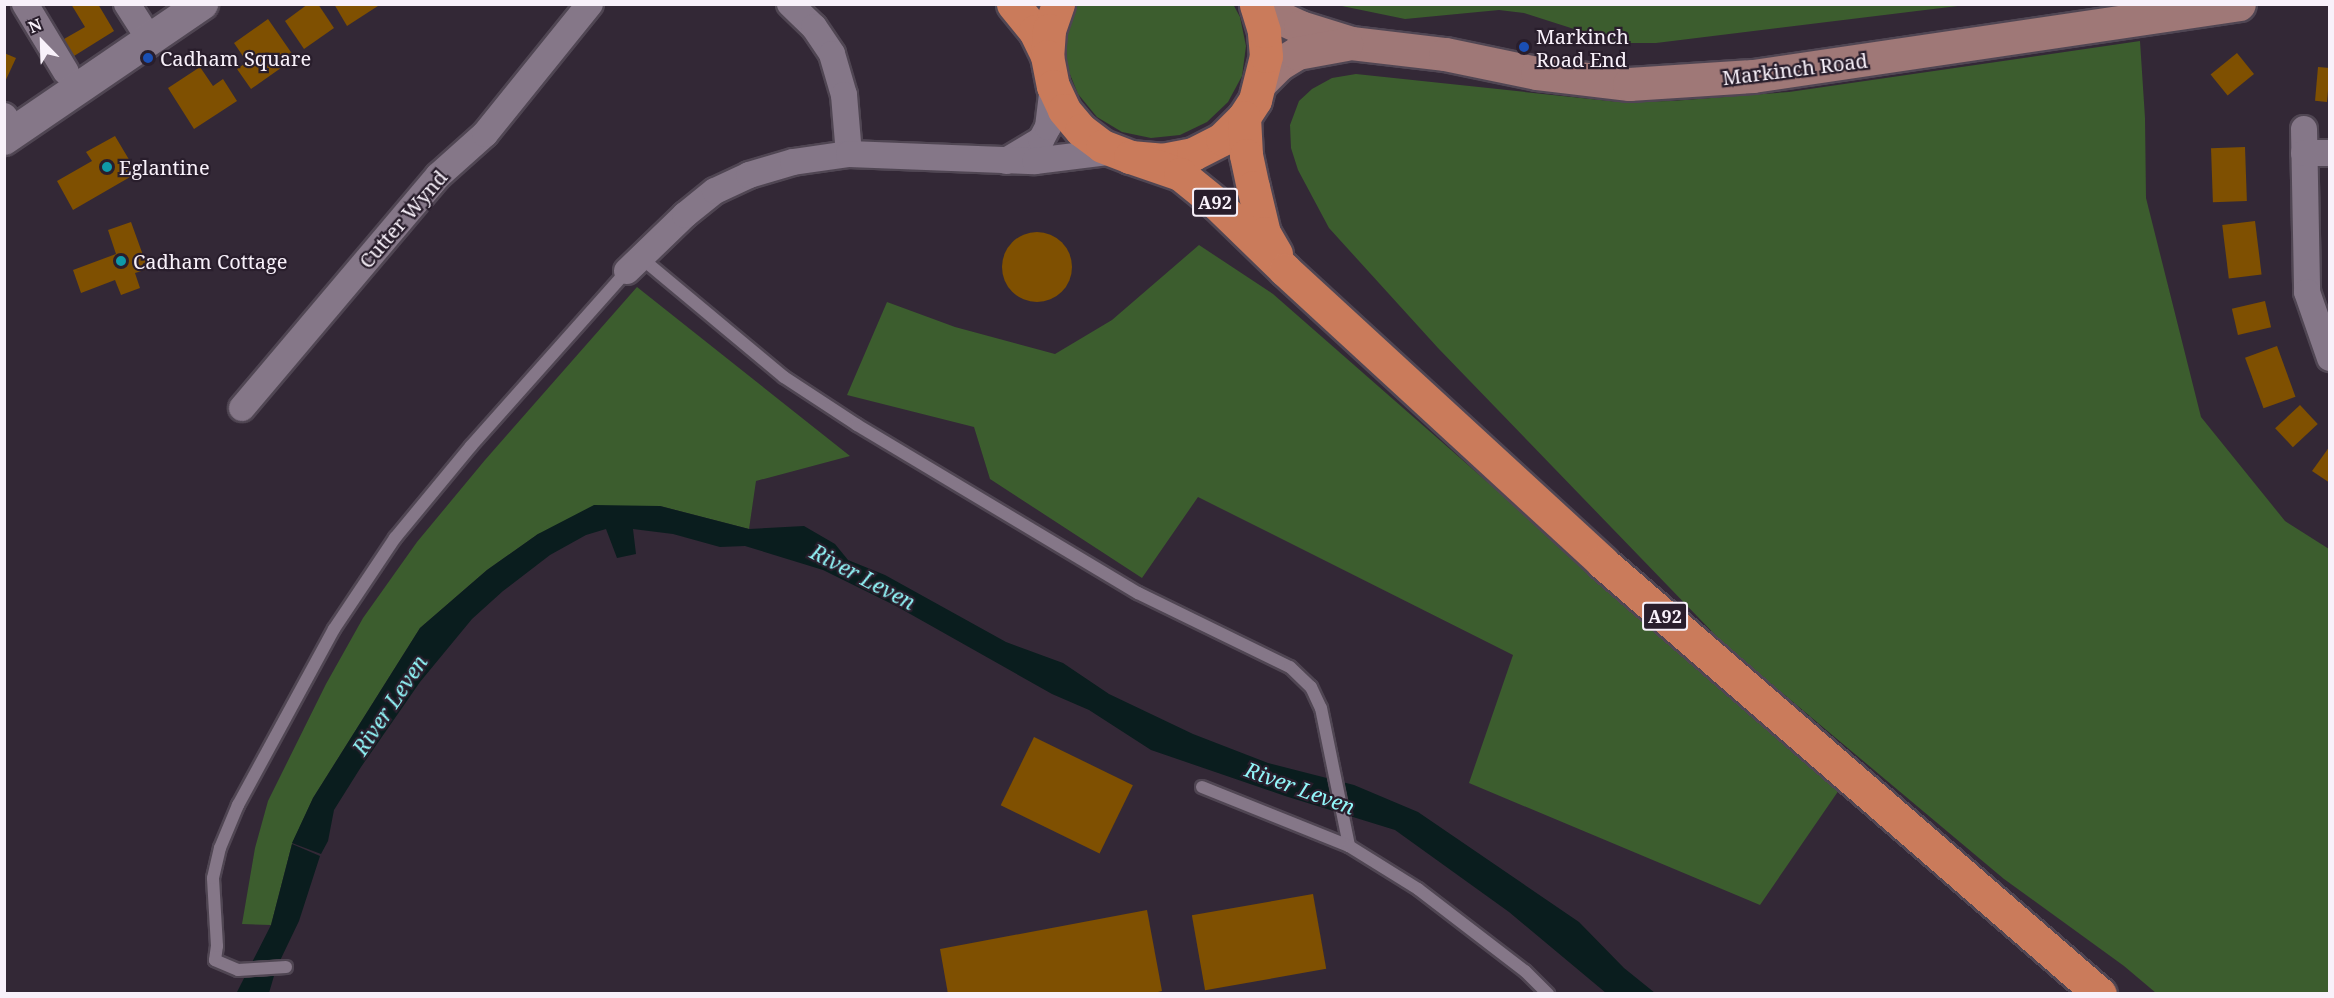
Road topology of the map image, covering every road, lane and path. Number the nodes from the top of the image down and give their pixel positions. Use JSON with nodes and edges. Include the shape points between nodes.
{"nodes":[{"id":1,"x":25,"y":4,"type":"edge"},
{"id":2,"x":127,"y":4,"type":"edge"},
{"id":3,"x":202,"y":4,"type":"edge"},
{"id":4,"x":590,"y":4,"type":"edge"},
{"id":5,"x":790,"y":4,"type":"edge"},
{"id":6,"x":1013,"y":4,"type":"edge"},
{"id":7,"x":1058,"y":4,"type":"edge"},
{"id":8,"x":2239,"y":4,"type":"edge"},
{"id":9,"x":1256,"y":6,"type":"edge"},
{"id":10,"x":150,"y":40,"type":"junction"},
{"id":11,"x":1351,"y":43,"type":"junction"},
{"id":12,"x":1050,"y":71,"type":"junction"},
{"id":13,"x":66,"y":72,"type":"dead end"},
{"id":14,"x":1262,"y":81,"type":"junction"},
{"id":15,"x":1244,"y":117,"type":"junction"},
{"id":16,"x":5,"y":124,"type":"edge"},
{"id":17,"x":2330,"y":153,"type":"edge"},
{"id":18,"x":849,"y":154,"type":"junction"},
{"id":19,"x":1123,"y":154,"type":"junction"},
{"id":20,"x":1006,"y":161,"type":"junction"},
{"id":21,"x":633,"y":264,"type":"junction"},
{"id":22,"x":1285,"y":270,"type":"junction"},
{"id":23,"x":2330,"y":358,"type":"edge"},
{"id":24,"x":242,"y":408,"type":"dead end"},
{"id":25,"x":1202,"y":787,"type":"dead end"},
{"id":26,"x":1349,"y":846,"type":"junction"},
{"id":27,"x":286,"y":967,"type":"dead end"},
{"id":28,"x":1548,"y":993,"type":"edge"},
{"id":29,"x":2100,"y":993,"type":"edge"}],
"edges":[{"from":1,"to":13,"type":"street"},
{"from":2,"to":10,"type":"street"},
{"from":3,"to":10,"type":"street"},
{"from":4,"to":24,"type":"street","name":"Cutter Wynd","via":[[485,134],[438,176]]},
{"from":5,"to":18,"type":"street","via":[[814,27],[832,54],[844,95]]},
{"from":6,"to":12,"type":"highway","number":"A92","via":[[1035,31]]},
{"from":7,"to":12,"type":"highway","via":[[1049,30]]},
{"from":8,"to":11,"type":"main road","name":"Markinch Road","via":[[1753,76],[1629,84]]},
{"from":9,"to":11,"type":"main road","name":"Markinch Road","via":[[1300,27]]},
{"from":9,"to":14,"type":"highway","number":"A92","via":[[1264,31]]},
{"from":10,"to":16,"type":"street"},
{"from":11,"to":14,"type":"main road","name":"Markinch Road","via":[[1297,53]]},
{"from":12,"to":19,"type":"highway","number":"A92","via":[[1064,110],[1081,130],[1102,146]]},
{"from":12,"to":20,"type":"street","via":[[1048,127],[1041,140]]},
{"from":14,"to":15,"type":"highway","number":"A92"},
{"from":15,"to":19,"type":"highway","number":"A92","via":[[1222,139],[1193,154],[1162,160]]},
{"from":15,"to":22,"type":"highway","number":"A92","via":[[1246,155],[1264,232]]},
{"from":17,"to":23,"type":"street","via":[[2304,141],[2307,292]]},
{"from":18,"to":20,"type":"street"},
{"from":18,"to":21,"type":"street","via":[[793,162],[749,175],[715,191]]},
{"from":19,"to":20,"type":"street"},
{"from":19,"to":22,"type":"highway","number":"A92","via":[[1180,174]]},
{"from":21,"to":26,"type":"lane","via":[[784,377],[857,425],[1138,593],[1290,667],[1311,687],[1321,708]]},
{"from":21,"to":27,"type":"lane","via":[[395,538],[314,665],[238,805],[220,848],[213,878],[218,946],[215,960],[237,969]]},
{"from":22,"to":29,"type":"highway","number":"A92","via":[[1602,562]]},
{"from":25,"to":26,"type":"lane"},
{"from":26,"to":28,"type":"lane","via":[[1418,889]]}]}
